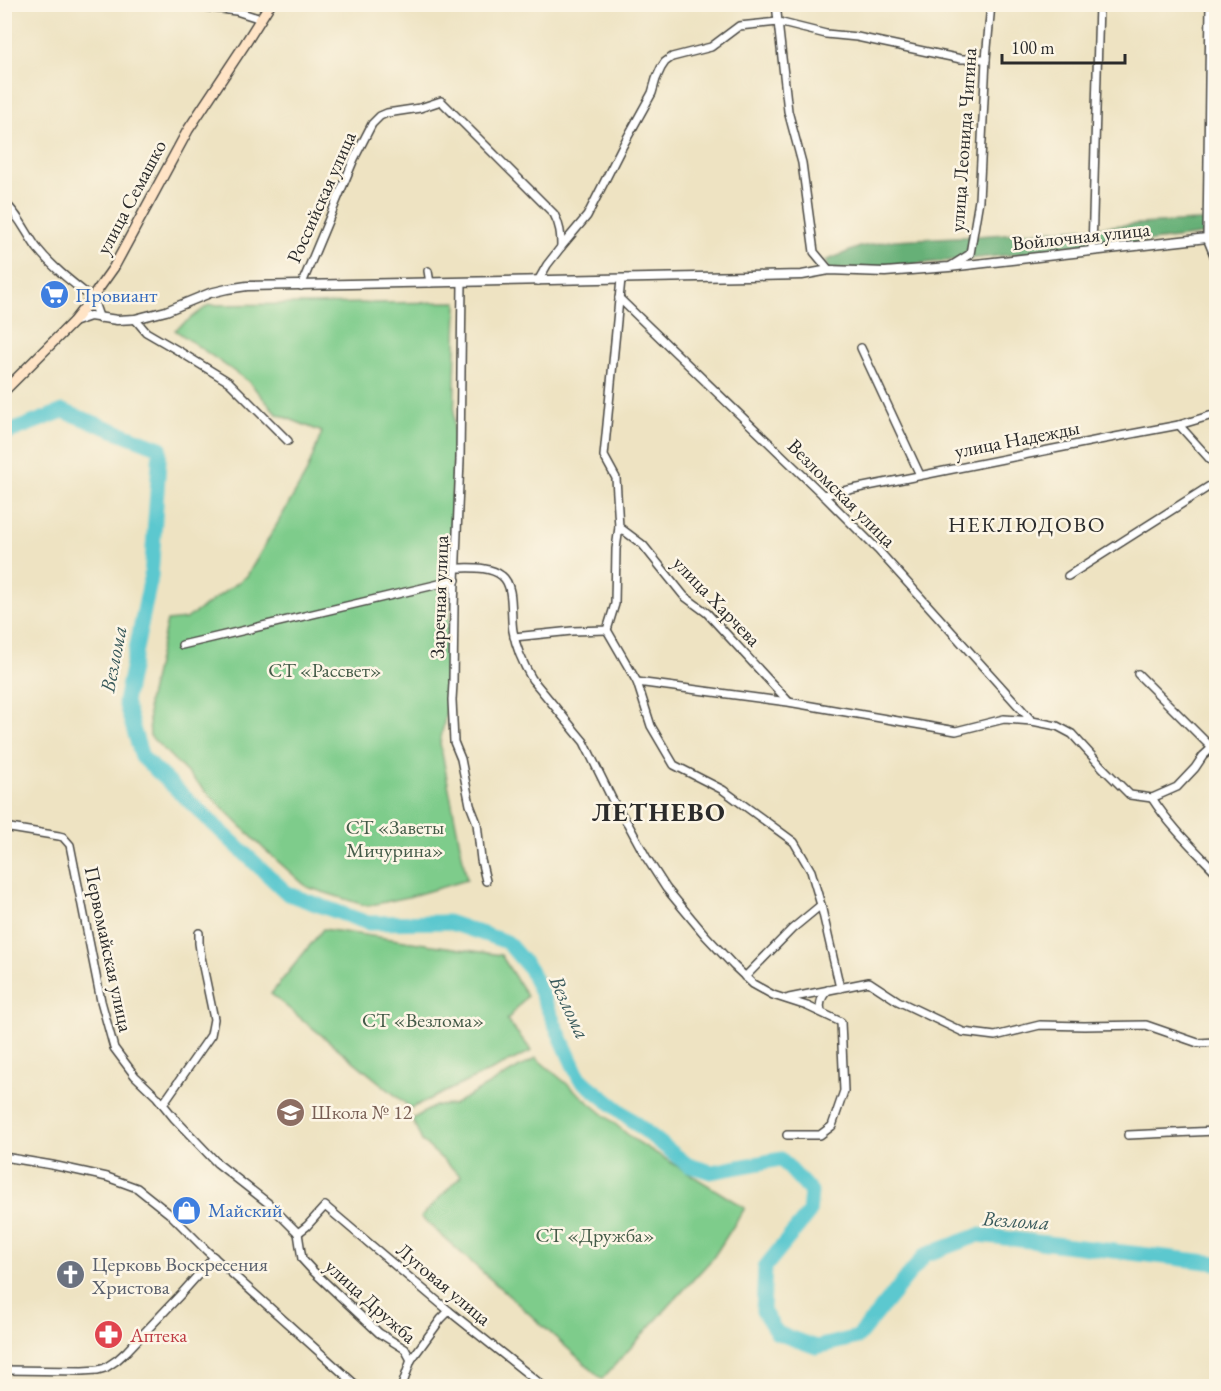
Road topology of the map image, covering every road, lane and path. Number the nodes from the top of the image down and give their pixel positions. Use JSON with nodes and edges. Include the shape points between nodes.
{"nodes":[{"id":1,"x":184,"y":4,"type":"edge"},
{"id":2,"x":270,"y":4,"type":"edge"},
{"id":3,"x":776,"y":4,"type":"edge"},
{"id":4,"x":991,"y":4,"type":"edge"},
{"id":5,"x":1099,"y":4,"type":"edge"},
{"id":6,"x":1210,"y":4,"type":"edge"},
{"id":7,"x":261,"y":19,"type":"junction"},
{"id":8,"x":778,"y":22,"type":"junction"},
{"id":9,"x":986,"y":59,"type":"junction"},
{"id":10,"x":4,"y":202,"type":"edge"},
{"id":11,"x":1212,"y":238,"type":"edge"},
{"id":12,"x":561,"y":247,"type":"junction"},
{"id":13,"x":1092,"y":251,"type":"junction"},
{"id":14,"x":1216,"y":260,"type":"edge"},
{"id":15,"x":949,"y":267,"type":"junction"},
{"id":16,"x":829,"y":270,"type":"junction"},
{"id":17,"x":428,"y":271,"type":"dead end"},
{"id":18,"x":621,"y":279,"type":"junction"},
{"id":19,"x":538,"y":281,"type":"junction"},
{"id":20,"x":462,"y":282,"type":"junction"},
{"id":21,"x":430,"y":283,"type":"junction"},
{"id":22,"x":301,"y":286,"type":"junction"},
{"id":23,"x":92,"y":298,"type":"junction"},
{"id":24,"x":619,"y":298,"type":"junction"},
{"id":25,"x":99,"y":318,"type":"junction"},
{"id":26,"x":135,"y":319,"type":"junction"},
{"id":27,"x":72,"y":322,"type":"junction"},
{"id":28,"x":861,"y":348,"type":"dead end"},
{"id":29,"x":4,"y":391,"type":"edge"},
{"id":30,"x":1216,"y":414,"type":"edge"},
{"id":31,"x":1179,"y":425,"type":"junction"},
{"id":32,"x":288,"y":441,"type":"dead end"},
{"id":33,"x":1216,"y":466,"type":"edge"},
{"id":34,"x":920,"y":475,"type":"junction"},
{"id":35,"x":1216,"y":482,"type":"edge"},
{"id":36,"x":823,"y":495,"type":"junction"},
{"id":37,"x":619,"y":527,"type":"junction"},
{"id":38,"x":456,"y":568,"type":"junction"},
{"id":39,"x":1068,"y":576,"type":"dead end"},
{"id":40,"x":456,"y":580,"type":"junction"},
{"id":41,"x":607,"y":630,"type":"junction"},
{"id":42,"x":514,"y":637,"type":"junction"},
{"id":43,"x":182,"y":645,"type":"dead end"},
{"id":44,"x":1138,"y":674,"type":"dead end"},
{"id":45,"x":637,"y":682,"type":"junction"},
{"id":46,"x":788,"y":702,"type":"junction"},
{"id":47,"x":1032,"y":721,"type":"junction"},
{"id":48,"x":1214,"y":746,"type":"edge"},
{"id":49,"x":1152,"y":798,"type":"junction"},
{"id":50,"x":4,"y":827,"type":"edge"},
{"id":51,"x":1216,"y":872,"type":"edge"},
{"id":52,"x":486,"y":881,"type":"dead end"},
{"id":53,"x":821,"y":905,"type":"junction"},
{"id":54,"x":199,"y":933,"type":"dead end"},
{"id":55,"x":745,"y":977,"type":"junction"},
{"id":56,"x":840,"y":988,"type":"junction"},
{"id":57,"x":828,"y":990,"type":"junction"},
{"id":58,"x":786,"y":998,"type":"junction"},
{"id":59,"x":821,"y":1012,"type":"junction"},
{"id":60,"x":1216,"y":1042,"type":"edge"},
{"id":61,"x":163,"y":1104,"type":"junction"},
{"id":62,"x":1216,"y":1131,"type":"edge"},
{"id":63,"x":788,"y":1135,"type":"dead end"},
{"id":64,"x":1128,"y":1135,"type":"dead end"},
{"id":65,"x":4,"y":1157,"type":"edge"},
{"id":66,"x":298,"y":1233,"type":"junction"},
{"id":67,"x":214,"y":1257,"type":"junction"},
{"id":68,"x":450,"y":1311,"type":"junction"},
{"id":69,"x":411,"y":1360,"type":"junction"},
{"id":70,"x":4,"y":1370,"type":"edge"},
{"id":71,"x":357,"y":1386,"type":"edge"},
{"id":72,"x":402,"y":1386,"type":"edge"},
{"id":73,"x":543,"y":1386,"type":"edge"}],
"edges":[{"from":1,"to":7,"type":"street","via":[[236,11]]},
{"from":2,"to":7,"type":"main road","name":"улица Семашко"},
{"from":3,"to":8,"type":"street"},
{"from":4,"to":9,"type":"street","name":"улица Леонида Чигина"},
{"from":5,"to":13,"type":"street"},
{"from":6,"to":11,"type":"street"},
{"from":7,"to":23,"type":"main road","name":"улица Семашко","via":[[188,130],[114,267]]},
{"from":8,"to":9,"type":"street","via":[[961,59]]},
{"from":8,"to":12,"type":"street","via":[[739,26],[711,47],[665,62],[593,205]]},
{"from":8,"to":16,"type":"street","via":[[788,111],[802,163],[814,252]]},
{"from":9,"to":15,"type":"street","name":"улица Леонида Чигина","via":[[979,200],[970,254]]},
{"from":10,"to":23,"type":"street","via":[[46,258]]},
{"from":11,"to":13,"type":"street","name":"Войлочная улица"},
{"from":11,"to":14,"type":"street"},
{"from":12,"to":19,"type":"street"},
{"from":12,"to":22,"type":"street","name":"Российская улица","via":[[554,214],[441,101],[387,113],[372,124]]},
{"from":13,"to":15,"type":"street","name":"Войлочная улица"},
{"from":15,"to":16,"type":"street","name":"Войлочная улица","via":[[885,272]]},
{"from":16,"to":18,"type":"street","name":"Войлочная улица","via":[[802,275]]},
{"from":17,"to":21,"type":"street"},
{"from":18,"to":19,"type":"street","name":"Войлочная улица"},
{"from":18,"to":24,"type":"street"},
{"from":19,"to":20,"type":"street","name":"Войлочная улица"},
{"from":20,"to":21,"type":"street","name":"Войлочная улица"},
{"from":20,"to":38,"type":"street","name":"Заречная улица"},
{"from":21,"to":22,"type":"street","name":"Войлочная улица"},
{"from":22,"to":26,"type":"street","name":"Войлочная улица","via":[[227,289]]},
{"from":23,"to":25,"type":"street"},
{"from":23,"to":27,"type":"main road","name":"улица Семашко"},
{"from":24,"to":36,"type":"street","name":"Везломская улица"},
{"from":24,"to":37,"type":"street","via":[[604,456],[616,478]]},
{"from":25,"to":26,"type":"street","name":"Войлочная улица"},
{"from":25,"to":27,"type":"street","name":"Войлочная улица","via":[[90,316]]},
{"from":26,"to":32,"type":"street","via":[[146,332],[229,382]]},
{"from":27,"to":29,"type":"main road","name":"улица Семашко"},
{"from":28,"to":34,"type":"street"},
{"from":30,"to":31,"type":"street","name":"улица Надежды"},
{"from":31,"to":33,"type":"street"},
{"from":31,"to":34,"type":"street","name":"улица Надежды"},
{"from":34,"to":36,"type":"street","name":"улица Надежды"},
{"from":35,"to":39,"type":"street"},
{"from":36,"to":47,"type":"street","name":"Везломская улица","via":[[878,550]]},
{"from":37,"to":41,"type":"street","via":[[615,604]]},
{"from":37,"to":46,"type":"street","name":"улица Харчева","via":[[643,545],[684,596],[707,613]]},
{"from":38,"to":40,"type":"street","name":"Заречная улица"},
{"from":38,"to":42,"type":"street","via":[[479,568],[505,577]]},
{"from":40,"to":43,"type":"street"},
{"from":40,"to":52,"type":"street","name":"Заречная улица","via":[[454,742],[477,823]]},
{"from":41,"to":42,"type":"street"},
{"from":41,"to":45,"type":"street"},
{"from":42,"to":55,"type":"street","via":[[526,670],[584,742],[615,805],[666,888]]},
{"from":44,"to":48,"type":"street"},
{"from":45,"to":46,"type":"street"},
{"from":45,"to":53,"type":"street","via":[[651,726],[674,765],[723,790],[794,842],[811,871]]},
{"from":46,"to":47,"type":"street","via":[[956,731],[1004,719]]},
{"from":47,"to":49,"type":"street","via":[[1058,726],[1072,734],[1130,795]]},
{"from":48,"to":49,"type":"street","via":[[1177,787]]},
{"from":49,"to":51,"type":"street"},
{"from":50,"to":61,"type":"street","name":"Первомайская улица","via":[[63,837],[70,845],[112,1043],[135,1076]]},
{"from":53,"to":55,"type":"street"},
{"from":53,"to":56,"type":"street"},
{"from":54,"to":61,"type":"street","via":[[214,1019],[211,1035]]},
{"from":55,"to":58,"type":"street","via":[[765,991]]},
{"from":56,"to":57,"type":"street"},
{"from":56,"to":60,"type":"street","via":[[869,982],[898,1001],[963,1032],[995,1036],[1040,1024],[1146,1025],[1198,1043]]},
{"from":57,"to":58,"type":"street"},
{"from":57,"to":59,"type":"street","via":[[822,995]]},
{"from":58,"to":59,"type":"street"},
{"from":59,"to":63,"type":"street","via":[[841,1022],[844,1091],[832,1126],[820,1135]]},
{"from":61,"to":66,"type":"street","name":"Первомайская улица","via":[[217,1163],[268,1203]]},
{"from":62,"to":64,"type":"street"},
{"from":65,"to":67,"type":"street","via":[[107,1177],[137,1188]]},
{"from":66,"to":68,"type":"street","name":"Луговая улица","via":[[325,1206]]},
{"from":66,"to":69,"type":"street","name":"улица Дружба","via":[[302,1259],[379,1333],[405,1349]]},
{"from":67,"to":70,"type":"street","via":[[127,1351],[105,1368]]},
{"from":67,"to":71,"type":"street"},
{"from":68,"to":69,"type":"street"},
{"from":68,"to":73,"type":"street","name":"Луговая улица"},
{"from":69,"to":72,"type":"street"}]}
